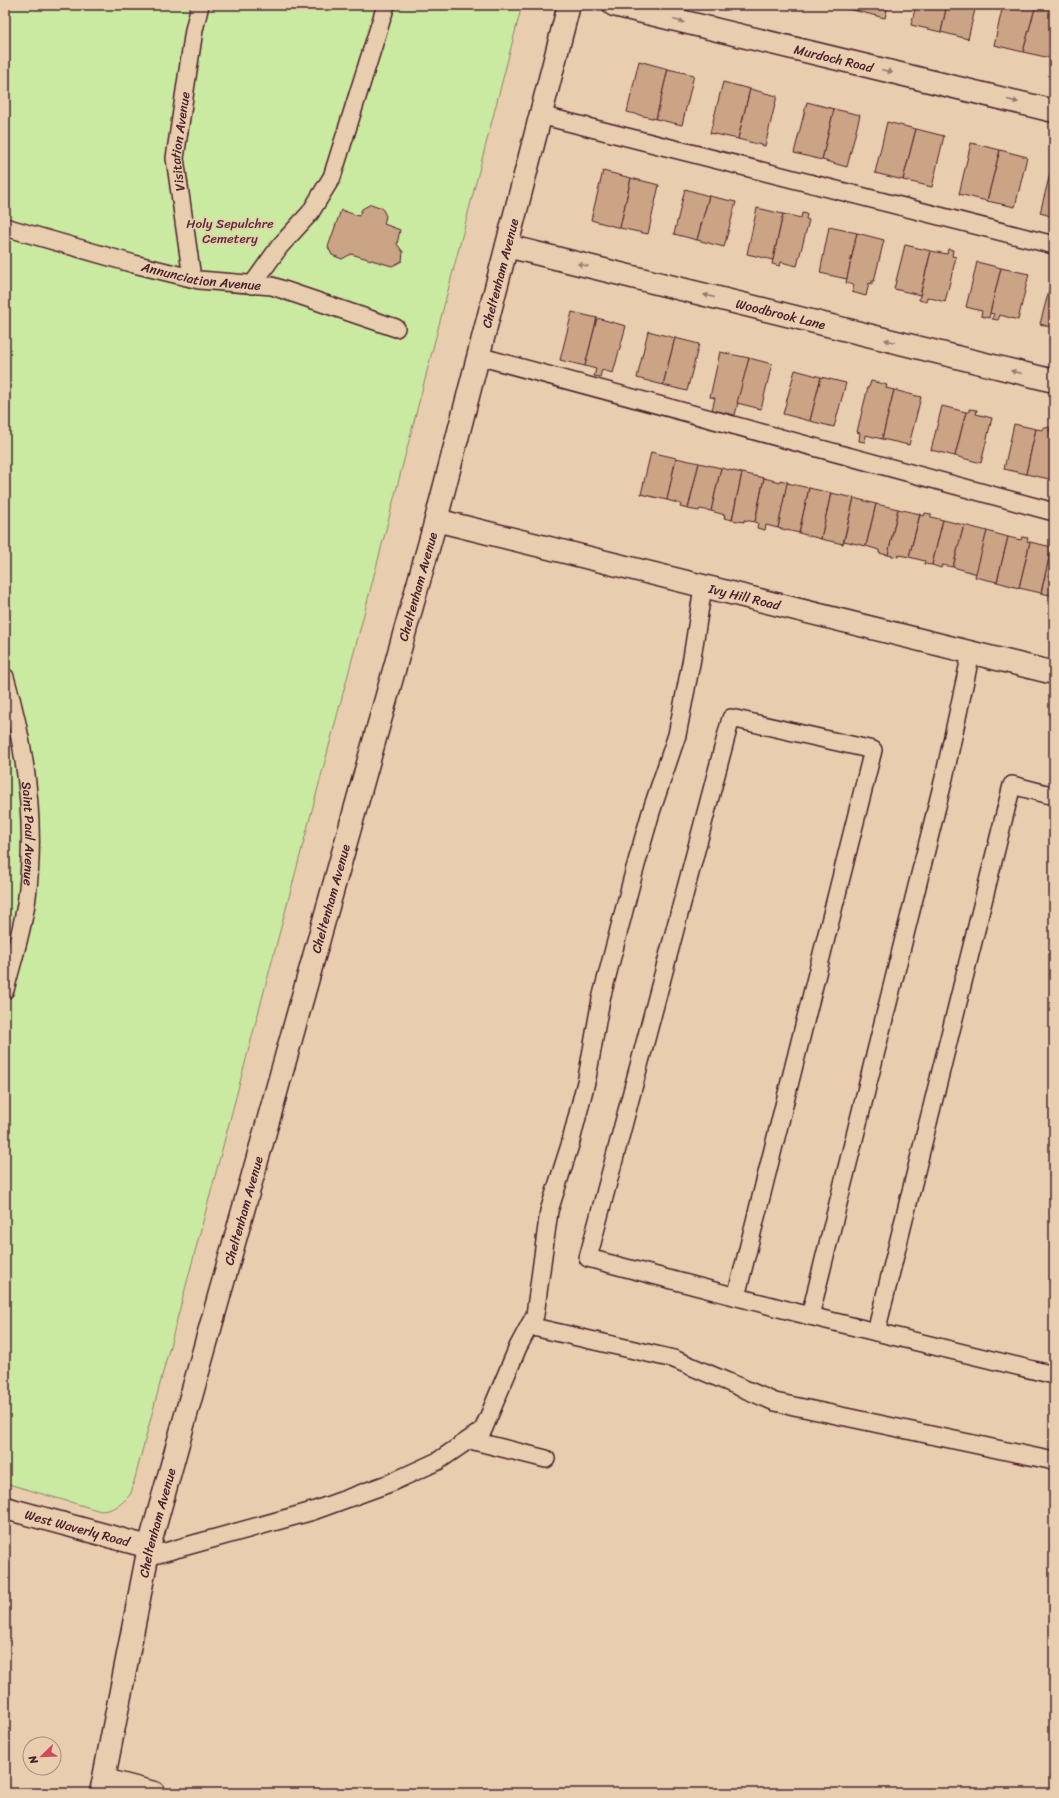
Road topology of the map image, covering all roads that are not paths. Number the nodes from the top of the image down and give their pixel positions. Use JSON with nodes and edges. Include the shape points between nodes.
{"nodes":[{"id":1,"x":200,"y":5,"type":"edge"},
{"id":2,"x":386,"y":5,"type":"edge"},
{"id":3,"x":569,"y":5,"type":"edge"},
{"id":4,"x":614,"y":5,"type":"edge"},
{"id":5,"x":1054,"y":111,"type":"edge"},
{"id":6,"x":540,"y":115,"type":"junction"},
{"id":7,"x":6,"y":230,"type":"edge"},
{"id":8,"x":1054,"y":245,"type":"edge"},
{"id":9,"x":507,"y":246,"type":"junction"},
{"id":10,"x":192,"y":278,"type":"junction"},
{"id":11,"x":252,"y":285,"type":"junction"},
{"id":12,"x":396,"y":328,"type":"dead end"},
{"id":13,"x":478,"y":356,"type":"junction"},
{"id":14,"x":1054,"y":381,"type":"edge"},
{"id":15,"x":1054,"y":512,"type":"edge"},
{"id":16,"x":436,"y":520,"type":"junction"},
{"id":17,"x":703,"y":586,"type":"junction"},
{"id":18,"x":971,"y":652,"type":"junction"},
{"id":19,"x":1054,"y":673,"type":"edge"},
{"id":20,"x":5,"y":677,"type":"edge"},
{"id":21,"x":1054,"y":796,"type":"edge"},
{"id":22,"x":5,"y":990,"type":"edge"},
{"id":23,"x":736,"y":1297,"type":"junction"},
{"id":24,"x":810,"y":1316,"type":"junction"},
{"id":25,"x":529,"y":1326,"type":"junction"},
{"id":26,"x":876,"y":1332,"type":"junction"},
{"id":27,"x":1054,"y":1375,"type":"edge"},
{"id":28,"x":470,"y":1440,"type":"junction"},
{"id":29,"x":546,"y":1459,"type":"dead end"},
{"id":30,"x":1054,"y":1461,"type":"edge"},
{"id":31,"x":5,"y":1508,"type":"edge"},
{"id":32,"x":148,"y":1552,"type":"junction"},
{"id":33,"x":103,"y":1787,"type":"edge"},
{"id":34,"x":154,"y":1793,"type":"edge"}],
"edges":[{"from":1,"to":10,"type":"lane","name":"Visitation Avenue","via":[[175,158]]},
{"from":2,"to":11,"type":"lane","via":[[332,177],[310,213],[280,246]]},
{"from":3,"to":6,"type":"main road","name":"Cheltenham Avenue"},
{"from":4,"to":5,"type":"main road","name":"Murdoch Road","one_way":true},
{"from":6,"to":8,"type":"lane"},
{"from":6,"to":9,"type":"main road","name":"Cheltenham Avenue"},
{"from":7,"to":10,"type":"lane","name":"Annunciation Avenue"},
{"from":9,"to":13,"type":"main road","name":"Cheltenham Avenue"},
{"from":14,"to":9,"type":"main road","name":"Woodbrook Lane","one_way":true},
{"from":10,"to":11,"type":"lane","name":"Annunciation Avenue"},
{"from":11,"to":12,"type":"lane","name":"Annunciation Avenue","via":[[272,286]]},
{"from":13,"to":15,"type":"lane"},
{"from":13,"to":16,"type":"main road","name":"Cheltenham Avenue"},
{"from":16,"to":17,"type":"main road","name":"Ivy Hill Road"},
{"from":16,"to":32,"type":"main road","name":"Cheltenham Avenue"},
{"from":17,"to":18,"type":"main road","name":"Ivy Hill Road"},
{"from":17,"to":25,"type":"lane","via":[[677,735],[651,812],[602,999],[587,1078],[570,1145],[549,1211],[535,1316]]},
{"from":18,"to":19,"type":"main road","name":"Ivy Hill Road"},
{"from":18,"to":24,"type":"lane","via":[[944,778]]},
{"from":20,"to":22,"type":"lane","name":"Saint Paul Avenue","via":[[28,786],[30,841],[27,898]]},
{"from":21,"to":26,"type":"lane","via":[[1012,785]]},
{"from":23,"to":23,"type":"lane","via":[[588,1258],[731,718],[873,750]]},
{"from":23,"to":24,"type":"lane"},
{"from":24,"to":26,"type":"lane"},
{"from":25,"to":28,"type":"lane","via":[[483,1430]]},
{"from":25,"to":30,"type":"lane","via":[[674,1359],[776,1402]]},
{"from":26,"to":27,"type":"lane"},
{"from":28,"to":29,"type":"lane"},
{"from":28,"to":32,"type":"lane","via":[[438,1461],[390,1483],[312,1511]]},
{"from":31,"to":32,"type":"main road","name":"West Waverly Road"},
{"from":32,"to":33,"type":"main road","name":"Cheltenham Avenue"},
{"from":33,"to":34,"type":"main road"}]}
